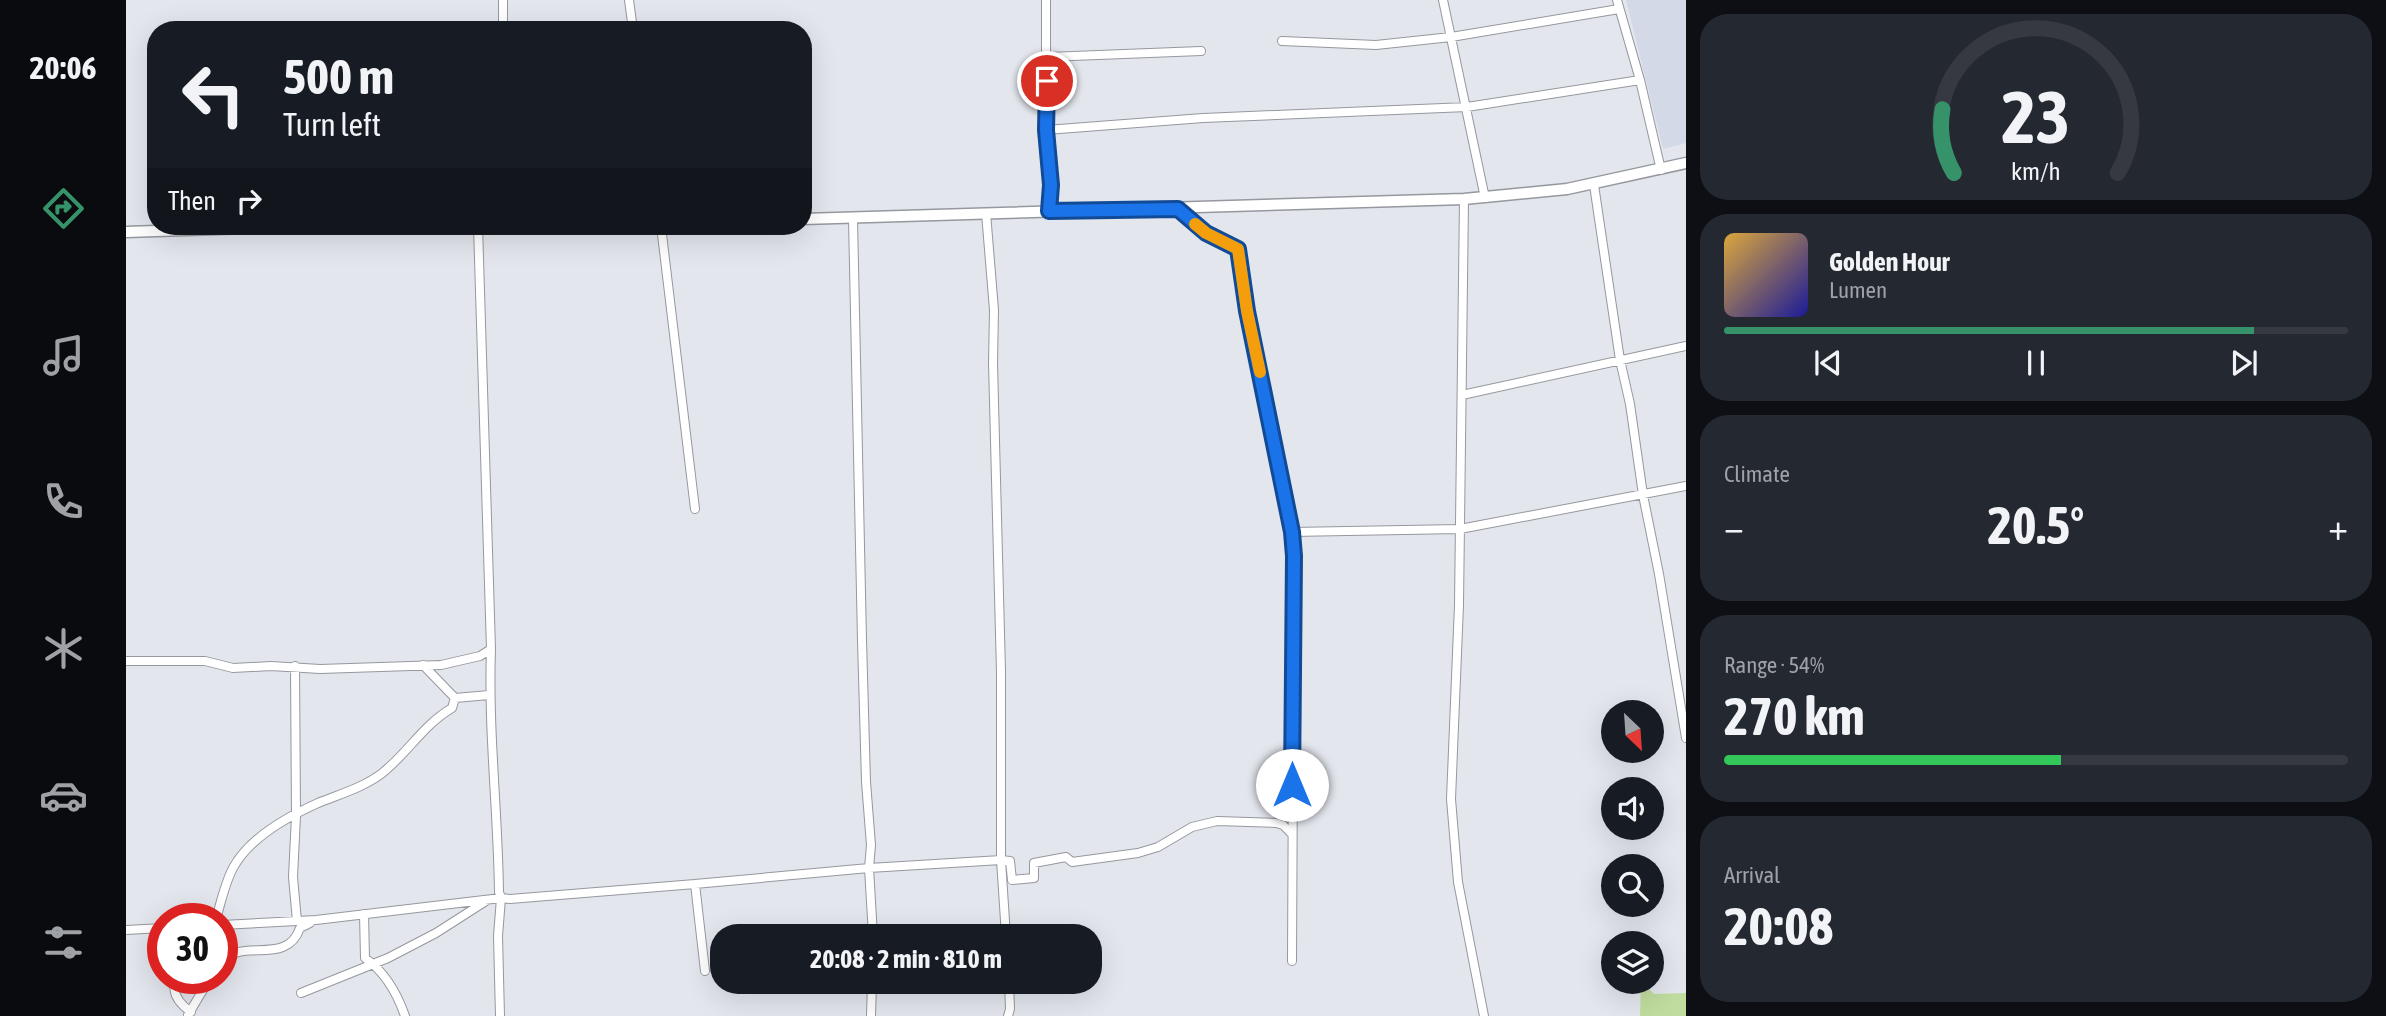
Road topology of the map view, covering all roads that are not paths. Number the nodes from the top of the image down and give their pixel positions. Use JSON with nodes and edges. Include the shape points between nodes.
{"nodes":[{"id":1,"x":503,"y":0,"type":"edge"},
{"id":2,"x":629,"y":0,"type":"edge"},
{"id":3,"x":1046,"y":0,"type":"edge"},
{"id":4,"x":1443,"y":0,"type":"edge"},
{"id":5,"x":1618,"y":5,"type":"edge"},
{"id":6,"x":503,"y":21,"type":"edge"},
{"id":7,"x":632,"y":21,"type":"edge"},
{"id":8,"x":1451,"y":37,"type":"junction"},
{"id":9,"x":1282,"y":41,"type":"dead end"},
{"id":10,"x":1201,"y":51,"type":"dead end"},
{"id":11,"x":1047,"y":57,"type":"junction"},
{"id":12,"x":1640,"y":80,"type":"junction"},
{"id":13,"x":1467,"y":107,"type":"junction"},
{"id":14,"x":1046,"y":130,"type":"junction"},
{"id":15,"x":1686,"y":163,"type":"edge"},
{"id":16,"x":1661,"y":170,"type":"junction"},
{"id":17,"x":1594,"y":185,"type":"junction"},
{"id":18,"x":1485,"y":198,"type":"junction"},
{"id":19,"x":1464,"y":199,"type":"junction"},
{"id":20,"x":1178,"y":209,"type":"junction"},
{"id":21,"x":1049,"y":211,"type":"junction"},
{"id":22,"x":986,"y":213,"type":"junction"},
{"id":23,"x":812,"y":219,"type":"edge"},
{"id":24,"x":853,"y":219,"type":"junction"},
{"id":25,"x":147,"y":232,"type":"edge"},
{"id":26,"x":126,"y":233,"type":"edge"},
{"id":27,"x":478,"y":235,"type":"edge"},
{"id":28,"x":662,"y":235,"type":"edge"},
{"id":29,"x":1686,"y":346,"type":"edge"},
{"id":30,"x":1620,"y":360,"type":"junction"},
{"id":31,"x":1462,"y":395,"type":"junction"},
{"id":32,"x":1686,"y":486,"type":"edge"},
{"id":33,"x":1643,"y":495,"type":"junction"},
{"id":34,"x":695,"y":509,"type":"dead end"},
{"id":35,"x":1460,"y":529,"type":"junction"},
{"id":36,"x":1292,"y":532,"type":"junction"},
{"id":37,"x":491,"y":649,"type":"junction"},
{"id":38,"x":126,"y":661,"type":"edge"},
{"id":39,"x":423,"y":665,"type":"junction"},
{"id":40,"x":295,"y":666,"type":"junction"},
{"id":41,"x":489,"y":695,"type":"junction"},
{"id":42,"x":455,"y":698,"type":"junction"},
{"id":43,"x":1686,"y":738,"type":"edge"},
{"id":44,"x":296,"y":816,"type":"junction"},
{"id":45,"x":1292,"y":834,"type":"junction"},
{"id":46,"x":1001,"y":860,"type":"junction"},
{"id":47,"x":869,"y":867,"type":"junction"},
{"id":48,"x":695,"y":884,"type":"junction"},
{"id":49,"x":501,"y":898,"type":"junction"},
{"id":50,"x":489,"y":900,"type":"junction"},
{"id":51,"x":221,"y":903,"type":"edge"},
{"id":52,"x":363,"y":915,"type":"junction"},
{"id":53,"x":316,"y":920,"type":"junction"},
{"id":54,"x":297,"y":921,"type":"junction"},
{"id":55,"x":238,"y":924,"type":"edge"},
{"id":56,"x":872,"y":924,"type":"edge"},
{"id":57,"x":1005,"y":924,"type":"edge"},
{"id":58,"x":147,"y":929,"type":"edge"},
{"id":59,"x":126,"y":930,"type":"edge"},
{"id":60,"x":238,"y":953,"type":"edge"},
{"id":61,"x":1292,"y":961,"type":"dead end"},
{"id":62,"x":374,"y":963,"type":"junction"},
{"id":63,"x":705,"y":971,"type":"dead end"},
{"id":64,"x":301,"y":993,"type":"dead end"},
{"id":65,"x":176,"y":994,"type":"edge"},
{"id":66,"x":199,"y":994,"type":"edge"},
{"id":67,"x":872,"y":994,"type":"edge"},
{"id":68,"x":1009,"y":994,"type":"edge"},
{"id":69,"x":189,"y":1014,"type":"edge"},
{"id":70,"x":405,"y":1016,"type":"edge"},
{"id":71,"x":500,"y":1016,"type":"edge"},
{"id":72,"x":871,"y":1016,"type":"edge"},
{"id":73,"x":1008,"y":1016,"type":"edge"},
{"id":74,"x":1484,"y":1016,"type":"edge"}],
"edges":[{"from":1,"to":6,"type":"street"},
{"from":2,"to":7,"type":"street"},
{"from":3,"to":11,"type":"street"},
{"from":4,"to":8,"type":"street"},
{"from":5,"to":8,"type":"street"},
{"from":5,"to":12,"type":"street"},
{"from":8,"to":9,"type":"street","via":[[1376,45]]},
{"from":8,"to":13,"type":"street"},
{"from":10,"to":11,"type":"street"},
{"from":11,"to":14,"type":"street"},
{"from":12,"to":13,"type":"street"},
{"from":12,"to":16,"type":"street"},
{"from":13,"to":14,"type":"street"},
{"from":13,"to":18,"type":"street"},
{"from":14,"to":21,"type":"street"},
{"from":15,"to":16,"type":"street"},
{"from":16,"to":17,"type":"street"},
{"from":17,"to":18,"type":"street"},
{"from":17,"to":30,"type":"street"},
{"from":18,"to":19,"type":"street"},
{"from":19,"to":20,"type":"street"},
{"from":19,"to":31,"type":"street"},
{"from":20,"to":21,"type":"street"},
{"from":20,"to":36,"type":"street","via":[[1206,233],[1238,249]]},
{"from":21,"to":22,"type":"street"},
{"from":22,"to":24,"type":"street"},
{"from":22,"to":46,"type":"street","via":[[994,310]]},
{"from":23,"to":24,"type":"street"},
{"from":24,"to":47,"type":"street"},
{"from":25,"to":26,"type":"street"},
{"from":27,"to":37,"type":"street"},
{"from":28,"to":34,"type":"street"},
{"from":29,"to":30,"type":"street"},
{"from":30,"to":31,"type":"street"},
{"from":30,"to":33,"type":"street"},
{"from":31,"to":35,"type":"street"},
{"from":32,"to":33,"type":"street"},
{"from":33,"to":35,"type":"street"},
{"from":33,"to":43,"type":"street"},
{"from":35,"to":36,"type":"street"},
{"from":35,"to":74,"type":"street","via":[[1451,799],[1458,882]]},
{"from":36,"to":45,"type":"street"},
{"from":37,"to":39,"type":"street","via":[[480,656]]},
{"from":37,"to":41,"type":"street"},
{"from":38,"to":40,"type":"street","via":[[205,661],[233,668]]},
{"from":39,"to":40,"type":"street"},
{"from":39,"to":42,"type":"street"},
{"from":40,"to":44,"type":"street"},
{"from":41,"to":42,"type":"street"},
{"from":41,"to":49,"type":"street"},
{"from":42,"to":44,"type":"street","via":[[452,708],[429,724],[383,772]]},
{"from":44,"to":51,"type":"street","via":[[250,847],[234,866]]},
{"from":44,"to":54,"type":"street","via":[[293,877]]},
{"from":45,"to":46,"type":"street","via":[[1283,825],[1260,821],[1203,823],[1138,853],[1072,863],[1066,857],[1041,860],[1034,863],[1034,878],[1012,880],[1010,861]]},
{"from":45,"to":61,"type":"street"},
{"from":46,"to":47,"type":"street"},
{"from":46,"to":57,"type":"street"},
{"from":47,"to":48,"type":"street"},
{"from":47,"to":56,"type":"street"},
{"from":48,"to":49,"type":"street"},
{"from":48,"to":63,"type":"street"},
{"from":49,"to":50,"type":"street"},
{"from":49,"to":71,"type":"street"},
{"from":50,"to":52,"type":"street"},
{"from":50,"to":62,"type":"street"},
{"from":52,"to":53,"type":"street"},
{"from":52,"to":62,"type":"street","via":[[365,958]]},
{"from":53,"to":54,"type":"street"},
{"from":53,"to":60,"type":"street","via":[[300,928],[287,947]]},
{"from":54,"to":55,"type":"street"},
{"from":58,"to":59,"type":"street"},
{"from":62,"to":64,"type":"street"},
{"from":62,"to":70,"type":"street","via":[[391,984]]},
{"from":65,"to":69,"type":"street"},
{"from":66,"to":69,"type":"street"},
{"from":67,"to":72,"type":"street"},
{"from":68,"to":73,"type":"street"}]}
